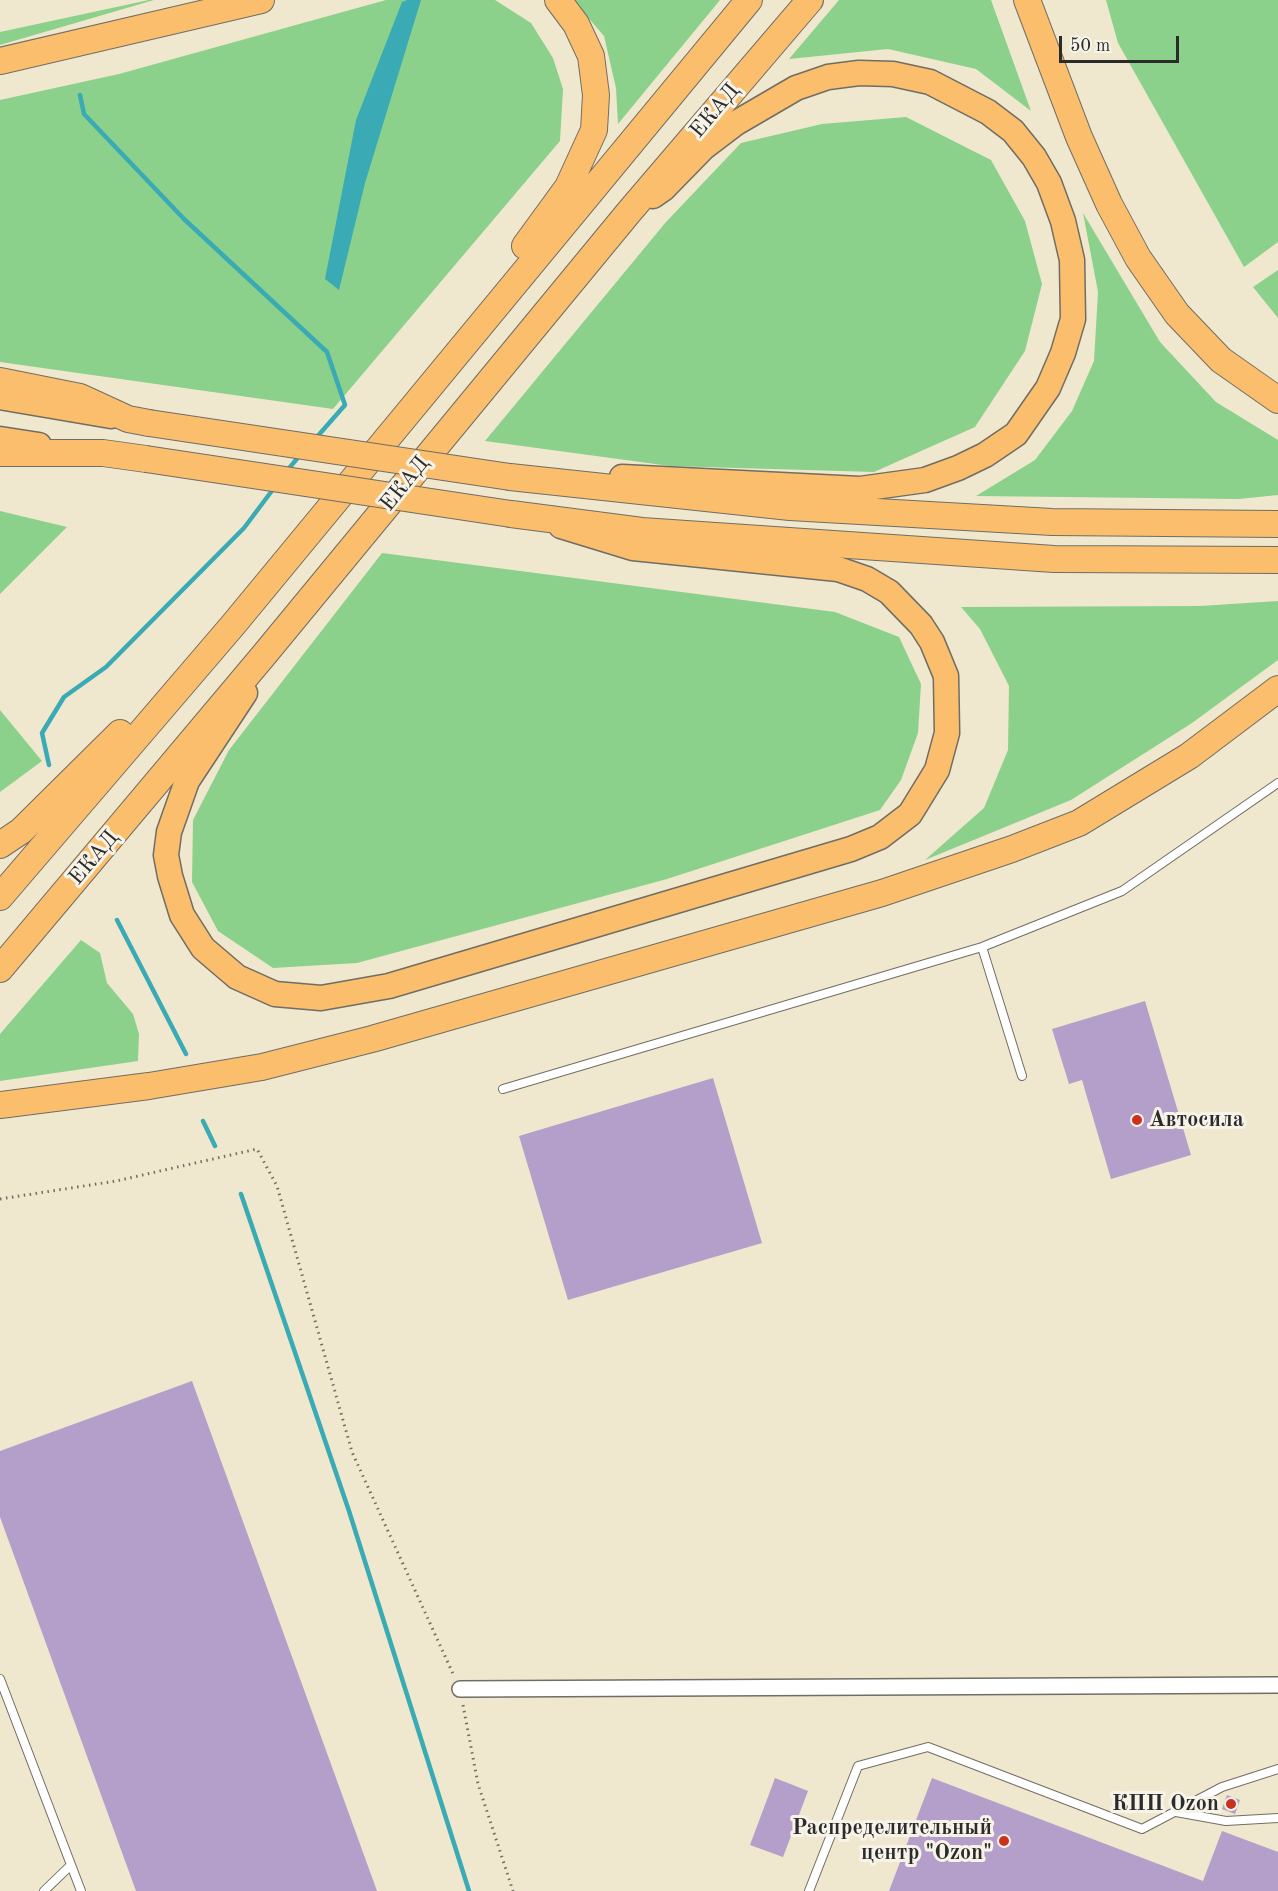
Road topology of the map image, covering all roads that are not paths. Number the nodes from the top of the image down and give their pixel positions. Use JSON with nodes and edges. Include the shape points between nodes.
{"nodes":[{"id":1,"x":261,"y":0,"type":"edge"},
{"id":2,"x":558,"y":0,"type":"edge"},
{"id":3,"x":749,"y":0,"type":"edge"},
{"id":4,"x":810,"y":0,"type":"edge"},
{"id":5,"x":1027,"y":0,"type":"edge"},
{"id":6,"x":0,"y":61,"type":"edge"},
{"id":7,"x":629,"y":212,"type":"junction"},
{"id":8,"x":455,"y":355,"type":"junction"},
{"id":9,"x":0,"y":381,"type":"edge"},
{"id":10,"x":0,"y":397,"type":"edge"},
{"id":11,"x":1278,"y":400,"type":"edge"},
{"id":12,"x":138,"y":421,"type":"junction"},
{"id":13,"x":0,"y":439,"type":"edge"},
{"id":14,"x":0,"y":453,"type":"edge"},
{"id":15,"x":103,"y":453,"type":"junction"},
{"id":16,"x":558,"y":484,"type":"junction"},
{"id":17,"x":539,"y":518,"type":"junction"},
{"id":18,"x":1278,"y":524,"type":"edge"},
{"id":19,"x":1278,"y":560,"type":"edge"},
{"id":20,"x":233,"y":625,"type":"junction"},
{"id":21,"x":264,"y":656,"type":"junction"},
{"id":22,"x":1278,"y":689,"type":"edge"},
{"id":23,"x":1278,"y":783,"type":"edge"},
{"id":24,"x":0,"y":845,"type":"edge"},
{"id":25,"x":0,"y":897,"type":"edge"},
{"id":26,"x":982,"y":947,"type":"junction"},
{"id":27,"x":0,"y":969,"type":"edge"},
{"id":28,"x":1022,"y":1076,"type":"dead end"},
{"id":29,"x":503,"y":1089,"type":"dead end"},
{"id":30,"x":0,"y":1105,"type":"edge"},
{"id":31,"x":0,"y":1679,"type":"edge"},
{"id":32,"x":1278,"y":1685,"type":"edge"},
{"id":33,"x":460,"y":1689,"type":"road end"},
{"id":34,"x":1278,"y":1770,"type":"edge"},
{"id":35,"x":1174,"y":1812,"type":"junction"},
{"id":36,"x":1278,"y":1818,"type":"edge"},
{"id":37,"x":71,"y":1865,"type":"junction"},
{"id":38,"x":44,"y":1891,"type":"edge"},
{"id":39,"x":81,"y":1891,"type":"edge"},
{"id":40,"x":809,"y":1891,"type":"edge"}],
"edges":[{"from":1,"to":6,"type":"highway"},
{"from":2,"to":8,"type":"highway","via":[[576,24],[591,56],[597,95],[594,130],[568,186],[489,296]]},
{"from":3,"to":8,"type":"highway","name":"ЕКАД"},
{"from":4,"to":7,"type":"highway","name":"ЕКАД"},
{"from":5,"to":11,"type":"highway","via":[[1078,137],[1138,258],[1177,314],[1221,360]]},
{"from":7,"to":16,"type":"main road","via":[[663,189],[703,148],[736,123],[796,88],[828,77],[859,73],[893,74],[930,82],[988,112],[1013,131],[1034,157],[1049,183],[1072,260],[1073,319],[1048,388],[1016,434],[985,455],[925,480],[860,489],[602,476]]},
{"from":7,"to":21,"type":"highway","name":"ЕКАД"},
{"from":8,"to":20,"type":"highway","name":"ЕКАД"},
{"from":9,"to":12,"type":"highway","via":[[80,397]]},
{"from":10,"to":12,"type":"main road"},
{"from":12,"to":16,"type":"highway","bridge":true},
{"from":13,"to":15,"type":"main road"},
{"from":14,"to":15,"type":"highway"},
{"from":15,"to":17,"type":"highway","bridge":true},
{"from":16,"to":18,"type":"highway","via":[[790,507],[1052,522]]},
{"from":17,"to":19,"type":"highway","via":[[642,531],[1054,559]]},
{"from":17,"to":21,"type":"main road","via":[[633,548],[838,569],[889,592],[921,625],[946,676],[947,733],[937,770],[910,814],[880,837],[851,849],[389,986],[321,998],[275,994],[237,977],[202,948],[183,915],[166,855],[172,822],[187,781],[258,674]]},
{"from":20,"to":24,"type":"highway","via":[[29,824]]},
{"from":20,"to":25,"type":"highway","name":"ЕКАД"},
{"from":21,"to":27,"type":"highway","name":"ЕКАД"},
{"from":22,"to":30,"type":"highway","via":[[1189,756],[1079,823],[882,893],[262,1067]]},
{"from":23,"to":26,"type":"lane","via":[[1122,891]]},
{"from":26,"to":28,"type":"lane"},
{"from":26,"to":29,"type":"lane"},
{"from":31,"to":37,"type":"lane"},
{"from":32,"to":33,"type":"street"},
{"from":34,"to":35,"type":"lane","via":[[1222,1787]]},
{"from":35,"to":36,"type":"lane","via":[[1226,1821]]},
{"from":35,"to":40,"type":"lane","via":[[1142,1829],[928,1747],[858,1766]]},
{"from":37,"to":38,"type":"lane"},
{"from":37,"to":39,"type":"lane"}]}
